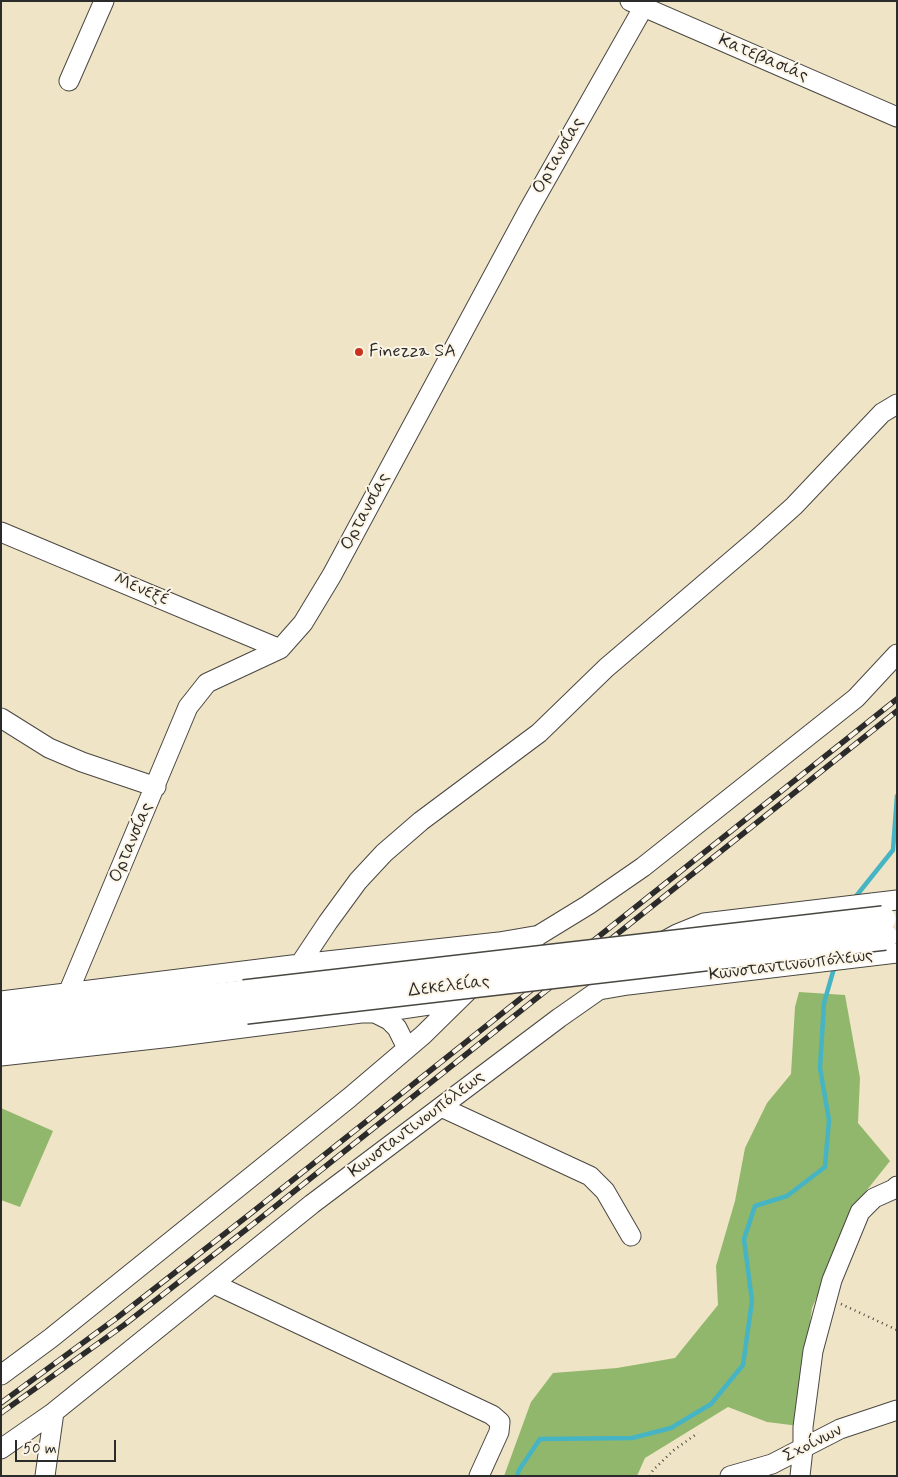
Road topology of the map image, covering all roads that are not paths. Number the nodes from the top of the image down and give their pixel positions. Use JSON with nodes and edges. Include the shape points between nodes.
{"nodes":[{"id":1,"x":104,"y":1,"type":"edge"},
{"id":2,"x":640,"y":3,"type":"edge"},
{"id":3,"x":69,"y":81,"type":"dead end"},
{"id":4,"x":897,"y":117,"type":"edge"},
{"id":5,"x":897,"y":404,"type":"edge"},
{"id":6,"x":1,"y":532,"type":"edge"},
{"id":7,"x":280,"y":649,"type":"junction"},
{"id":8,"x":897,"y":654,"type":"edge"},
{"id":9,"x":1,"y":718,"type":"edge"},
{"id":10,"x":156,"y":787,"type":"junction"},
{"id":11,"x":891,"y":923,"type":"edge"},
{"id":12,"x":539,"y":935,"type":"junction"},
{"id":13,"x":651,"y":949,"type":"junction"},
{"id":14,"x":300,"y":964,"type":"junction"},
{"id":15,"x":674,"y":980,"type":"junction"},
{"id":16,"x":599,"y":990,"type":"junction"},
{"id":17,"x":68,"y":993,"type":"junction"},
{"id":18,"x":464,"y":995,"type":"junction"},
{"id":19,"x":1,"y":1001,"type":"edge"},
{"id":20,"x":245,"y":1002,"type":"junction"},
{"id":21,"x":375,"y":1013,"type":"junction"},
{"id":22,"x":1,"y":1020,"type":"edge"},
{"id":23,"x":1,"y":1039,"type":"edge"},
{"id":24,"x":407,"y":1048,"type":"junction"},
{"id":25,"x":1,"y":1056,"type":"edge"},
{"id":26,"x":441,"y":1107,"type":"junction"},
{"id":27,"x":897,"y":1186,"type":"edge"},
{"id":28,"x":630,"y":1236,"type":"dead end"},
{"id":29,"x":214,"y":1284,"type":"junction"},
{"id":30,"x":1,"y":1375,"type":"edge"},
{"id":31,"x":897,"y":1410,"type":"edge"},
{"id":32,"x":54,"y":1412,"type":"junction"},
{"id":33,"x":1,"y":1449,"type":"edge"},
{"id":34,"x":803,"y":1449,"type":"junction"},
{"id":35,"x":45,"y":1476,"type":"edge"},
{"id":36,"x":479,"y":1476,"type":"edge"},
{"id":37,"x":730,"y":1476,"type":"edge"},
{"id":38,"x":800,"y":1476,"type":"edge"}],
"edges":[{"from":1,"to":3,"type":"street"},
{"from":2,"to":4,"type":"street","name":"Κατεβασιάς"},
{"from":2,"to":7,"type":"street","name":"Ορτανσίας","via":[[332,575],[303,623]]},
{"from":5,"to":14,"type":"street","via":[[882,413],[794,506],[606,668],[539,734],[421,821],[384,853],[353,888]]},
{"from":6,"to":7,"type":"street","name":"Μενεξέ"},
{"from":7,"to":10,"type":"street","name":"Ορτανσίας","via":[[207,683],[188,707]]},
{"from":8,"to":12,"type":"street","via":[[856,698],[650,861]]},
{"from":9,"to":10,"type":"street","via":[[48,748]]},
{"from":10,"to":17,"type":"street","name":"Ορτανσίας"},
{"from":11,"to":13,"type":"street","via":[[826,908],[704,923]]},
{"from":11,"to":15,"type":"street","name":"Κωνσταντινουπόλεως","via":[[860,957]]},
{"from":11,"to":20,"type":"main road","name":"Δεκελείας","bridge":true},
{"from":12,"to":14,"type":"street"},
{"from":12,"to":18,"type":"street","via":[[485,974]]},
{"from":13,"to":15,"type":"street"},
{"from":13,"to":16,"type":"street"},
{"from":14,"to":17,"type":"street"},
{"from":15,"to":16,"type":"street","name":"Κωνσταντινουπόλεως"},
{"from":16,"to":26,"type":"street","name":"Κωνσταντινουπόλεως"},
{"from":17,"to":19,"type":"street"},
{"from":18,"to":21,"type":"street","via":[[429,1005]]},
{"from":18,"to":24,"type":"street"},
{"from":20,"to":22,"type":"main road","name":"Δεκελείας"},
{"from":20,"to":23,"type":"main road","name":"Δεκελείας"},
{"from":21,"to":24,"type":"street","via":[[397,1028]]},
{"from":21,"to":25,"type":"street"},
{"from":24,"to":30,"type":"street","via":[[349,1098]]},
{"from":26,"to":28,"type":"street","via":[[590,1176],[605,1191]]},
{"from":26,"to":29,"type":"street","name":"Κωνσταντινουπόλεως","via":[[312,1204]]},
{"from":27,"to":34,"type":"street","via":[[874,1198],[860,1212],[832,1280],[813,1351]]},
{"from":29,"to":32,"type":"street","name":"Κωνσταντινουπόλεως"},
{"from":29,"to":36,"type":"street","via":[[492,1415],[500,1422],[500,1432]]},
{"from":31,"to":34,"type":"street","name":"Σχοίνων","via":[[840,1429]]},
{"from":32,"to":33,"type":"street","name":"Κωνσταντινουπόλεως"},
{"from":32,"to":35,"type":"street"},
{"from":34,"to":37,"type":"street","name":"Σχοίνων","via":[[772,1464]]},
{"from":34,"to":38,"type":"street"}]}
